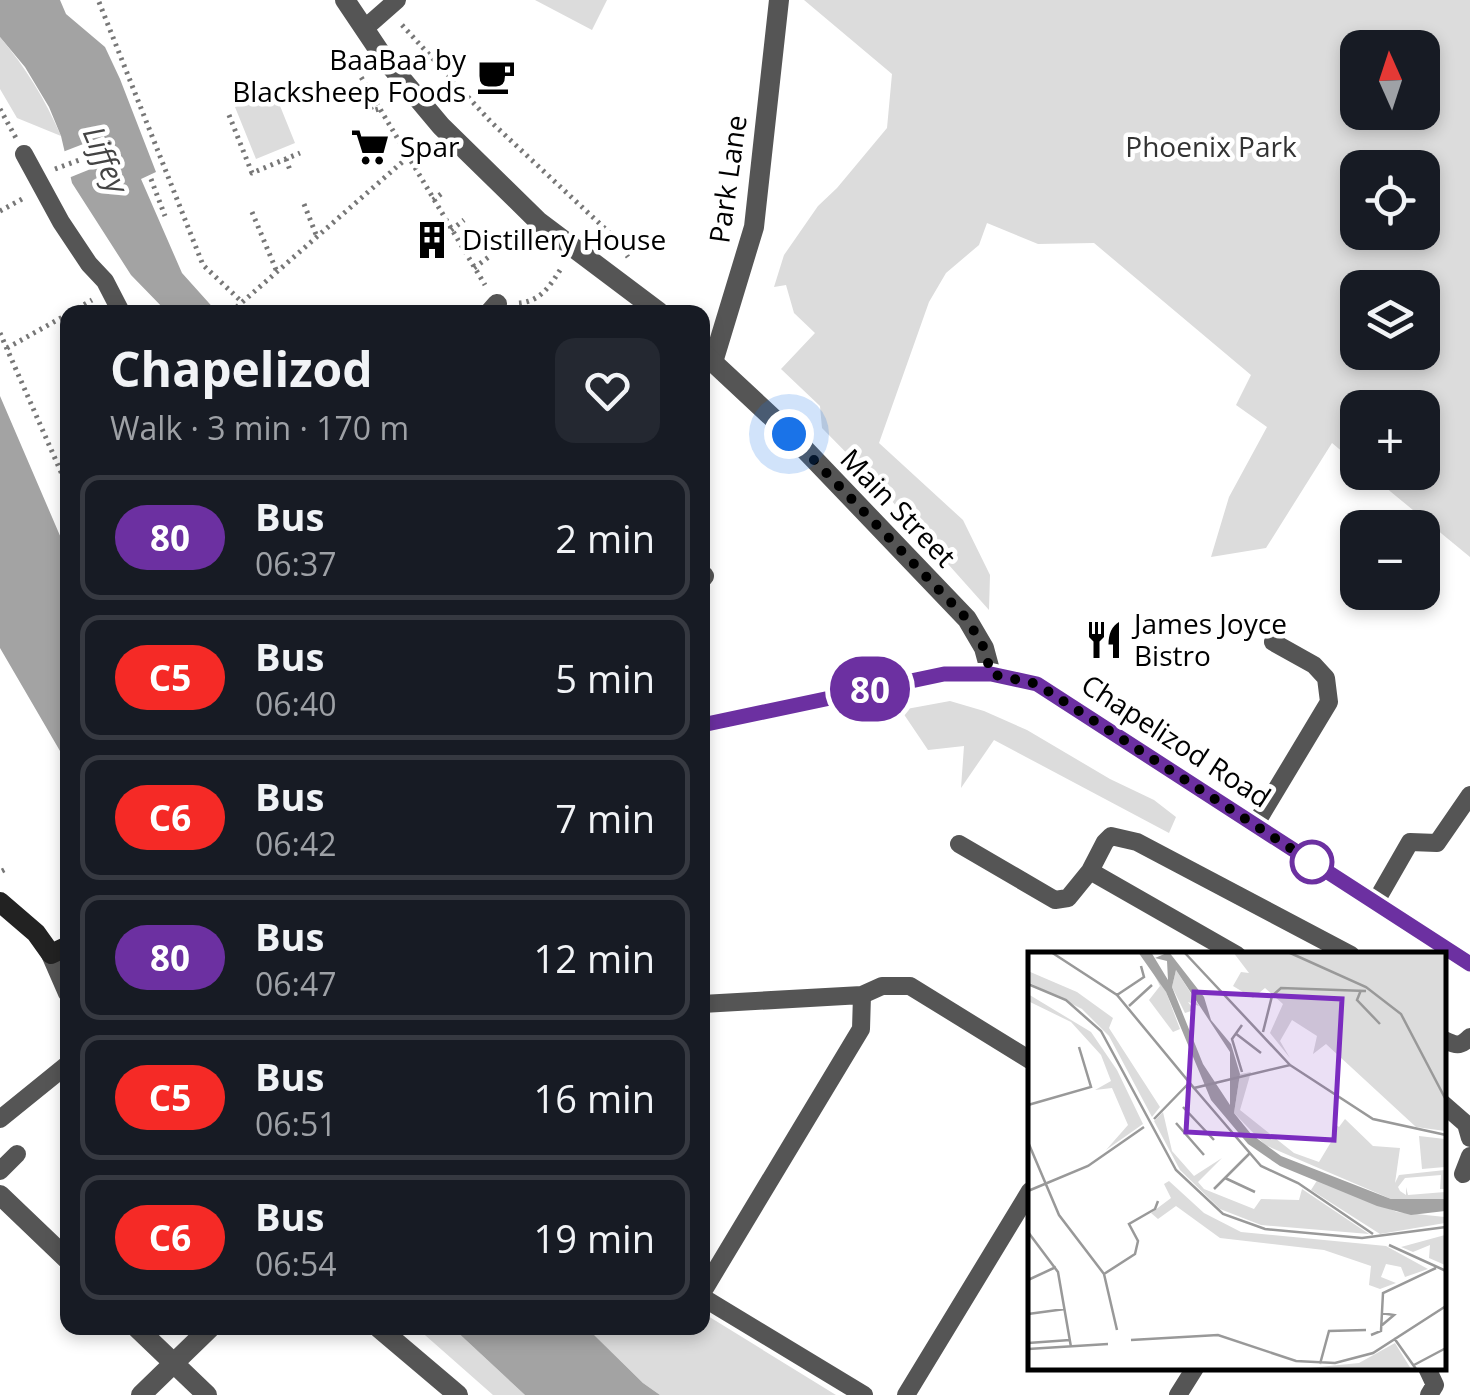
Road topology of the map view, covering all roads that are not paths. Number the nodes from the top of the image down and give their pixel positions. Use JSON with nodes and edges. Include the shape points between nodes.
{"nodes":[{"id":1,"x":345,"y":0,"type":"edge"},
{"id":2,"x":779,"y":0,"type":"edge"},
{"id":3,"x":392,"y":4,"type":"edge"},
{"id":4,"x":367,"y":34,"type":"junction"},
{"id":5,"x":24,"y":154,"type":"road end"},
{"id":6,"x":117,"y":305,"type":"edge"},
{"id":7,"x":650,"y":305,"type":"edge"},
{"id":8,"x":710,"y":351,"type":"edge"},
{"id":9,"x":710,"y":359,"type":"edge"},
{"id":10,"x":1273,"y":642,"type":"dead end"},
{"id":11,"x":991,"y":674,"type":"junction"},
{"id":12,"x":710,"y":722,"type":"edge"},
{"id":13,"x":1470,"y":794,"type":"edge"},
{"id":14,"x":1255,"y":825,"type":"junction"},
{"id":15,"x":959,"y":844,"type":"dead end"},
{"id":16,"x":1090,"y":871,"type":"junction"},
{"id":17,"x":1375,"y":902,"type":"junction"},
{"id":18,"x":1,"y":906,"type":"edge"},
{"id":19,"x":59,"y":950,"type":"edge"},
{"id":20,"x":1232,"y":952,"type":"edge"},
{"id":21,"x":1345,"y":952,"type":"edge"},
{"id":22,"x":1470,"y":964,"type":"edge"},
{"id":23,"x":862,"y":994,"type":"junction"},
{"id":24,"x":710,"y":1004,"type":"edge"},
{"id":25,"x":1470,"y":1038,"type":"edge"},
{"id":26,"x":1445,"y":1040,"type":"edge"},
{"id":27,"x":1028,"y":1059,"type":"edge"},
{"id":28,"x":60,"y":1070,"type":"edge"},
{"id":29,"x":1445,"y":1106,"type":"edge"},
{"id":30,"x":0,"y":1119,"type":"edge"},
{"id":31,"x":1470,"y":1138,"type":"edge"},
{"id":32,"x":17,"y":1154,"type":"dead end"},
{"id":33,"x":0,"y":1170,"type":"edge"},
{"id":34,"x":1028,"y":1194,"type":"edge"},
{"id":35,"x":0,"y":1195,"type":"edge"},
{"id":36,"x":60,"y":1252,"type":"edge"},
{"id":37,"x":710,"y":1282,"type":"edge"},
{"id":38,"x":710,"y":1300,"type":"edge"},
{"id":39,"x":144,"y":1335,"type":"edge"},
{"id":40,"x":203,"y":1335,"type":"edge"},
{"id":41,"x":387,"y":1335,"type":"edge"},
{"id":42,"x":174,"y":1363,"type":"junction"},
{"id":43,"x":1194,"y":1370,"type":"edge"},
{"id":44,"x":1428,"y":1370,"type":"edge"},
{"id":45,"x":142,"y":1395,"type":"edge"},
{"id":46,"x":206,"y":1395,"type":"edge"},
{"id":47,"x":458,"y":1395,"type":"edge"},
{"id":48,"x":864,"y":1395,"type":"edge"},
{"id":49,"x":906,"y":1395,"type":"edge"},
{"id":50,"x":1178,"y":1395,"type":"edge"},
{"id":51,"x":1429,"y":1395,"type":"edge"}],
"edges":[{"from":1,"to":4,"type":"street"},
{"from":2,"to":8,"type":"street","name":"Park Lane","via":[[754,227]]},
{"from":3,"to":4,"type":"lane"},
{"from":4,"to":7,"type":"street","via":[[441,126],[538,221]]},
{"from":5,"to":6,"type":"lane","via":[[60,222]]},
{"from":9,"to":11,"type":"street","name":"Main Street","via":[[967,619]]},
{"from":10,"to":14,"type":"lane","via":[[1314,665],[1326,678],[1329,702]]},
{"from":11,"to":12,"type":"main road","name":"Chapelizod Road","via":[[944,674]]},
{"from":11,"to":14,"type":"main road","name":"Chapelizod Road","via":[[1037,684]]},
{"from":13,"to":17,"type":"lane","via":[[1437,843],[1410,842]]},
{"from":14,"to":17,"type":"main road","name":"Chapelizod Road"},
{"from":15,"to":16,"type":"lane","via":[[1055,900],[1068,898]]},
{"from":16,"to":20,"type":"lane"},
{"from":16,"to":21,"type":"lane","via":[[1111,836],[1137,842]]},
{"from":17,"to":22,"type":"main road","name":"Chapelizod Road"},
{"from":18,"to":19,"type":"main road"},
{"from":23,"to":24,"type":"lane"},
{"from":23,"to":27,"type":"lane","via":[[910,986]]},
{"from":23,"to":37,"type":"lane","via":[[861,1029]]},
{"from":25,"to":26,"type":"lane","via":[[1456,1046]]},
{"from":28,"to":30,"type":"lane"},
{"from":29,"to":31,"type":"lane","via":[[1466,1124]]},
{"from":32,"to":33,"type":"lane"},
{"from":34,"to":49,"type":"lane"},
{"from":35,"to":36,"type":"street"},
{"from":38,"to":48,"type":"lane"},
{"from":39,"to":42,"type":"street"},
{"from":40,"to":42,"type":"street"},
{"from":41,"to":47,"type":"street"},
{"from":42,"to":45,"type":"street"},
{"from":42,"to":46,"type":"street"},
{"from":43,"to":50,"type":"lane"},
{"from":44,"to":51,"type":"lane","via":[[1435,1385]]}]}
